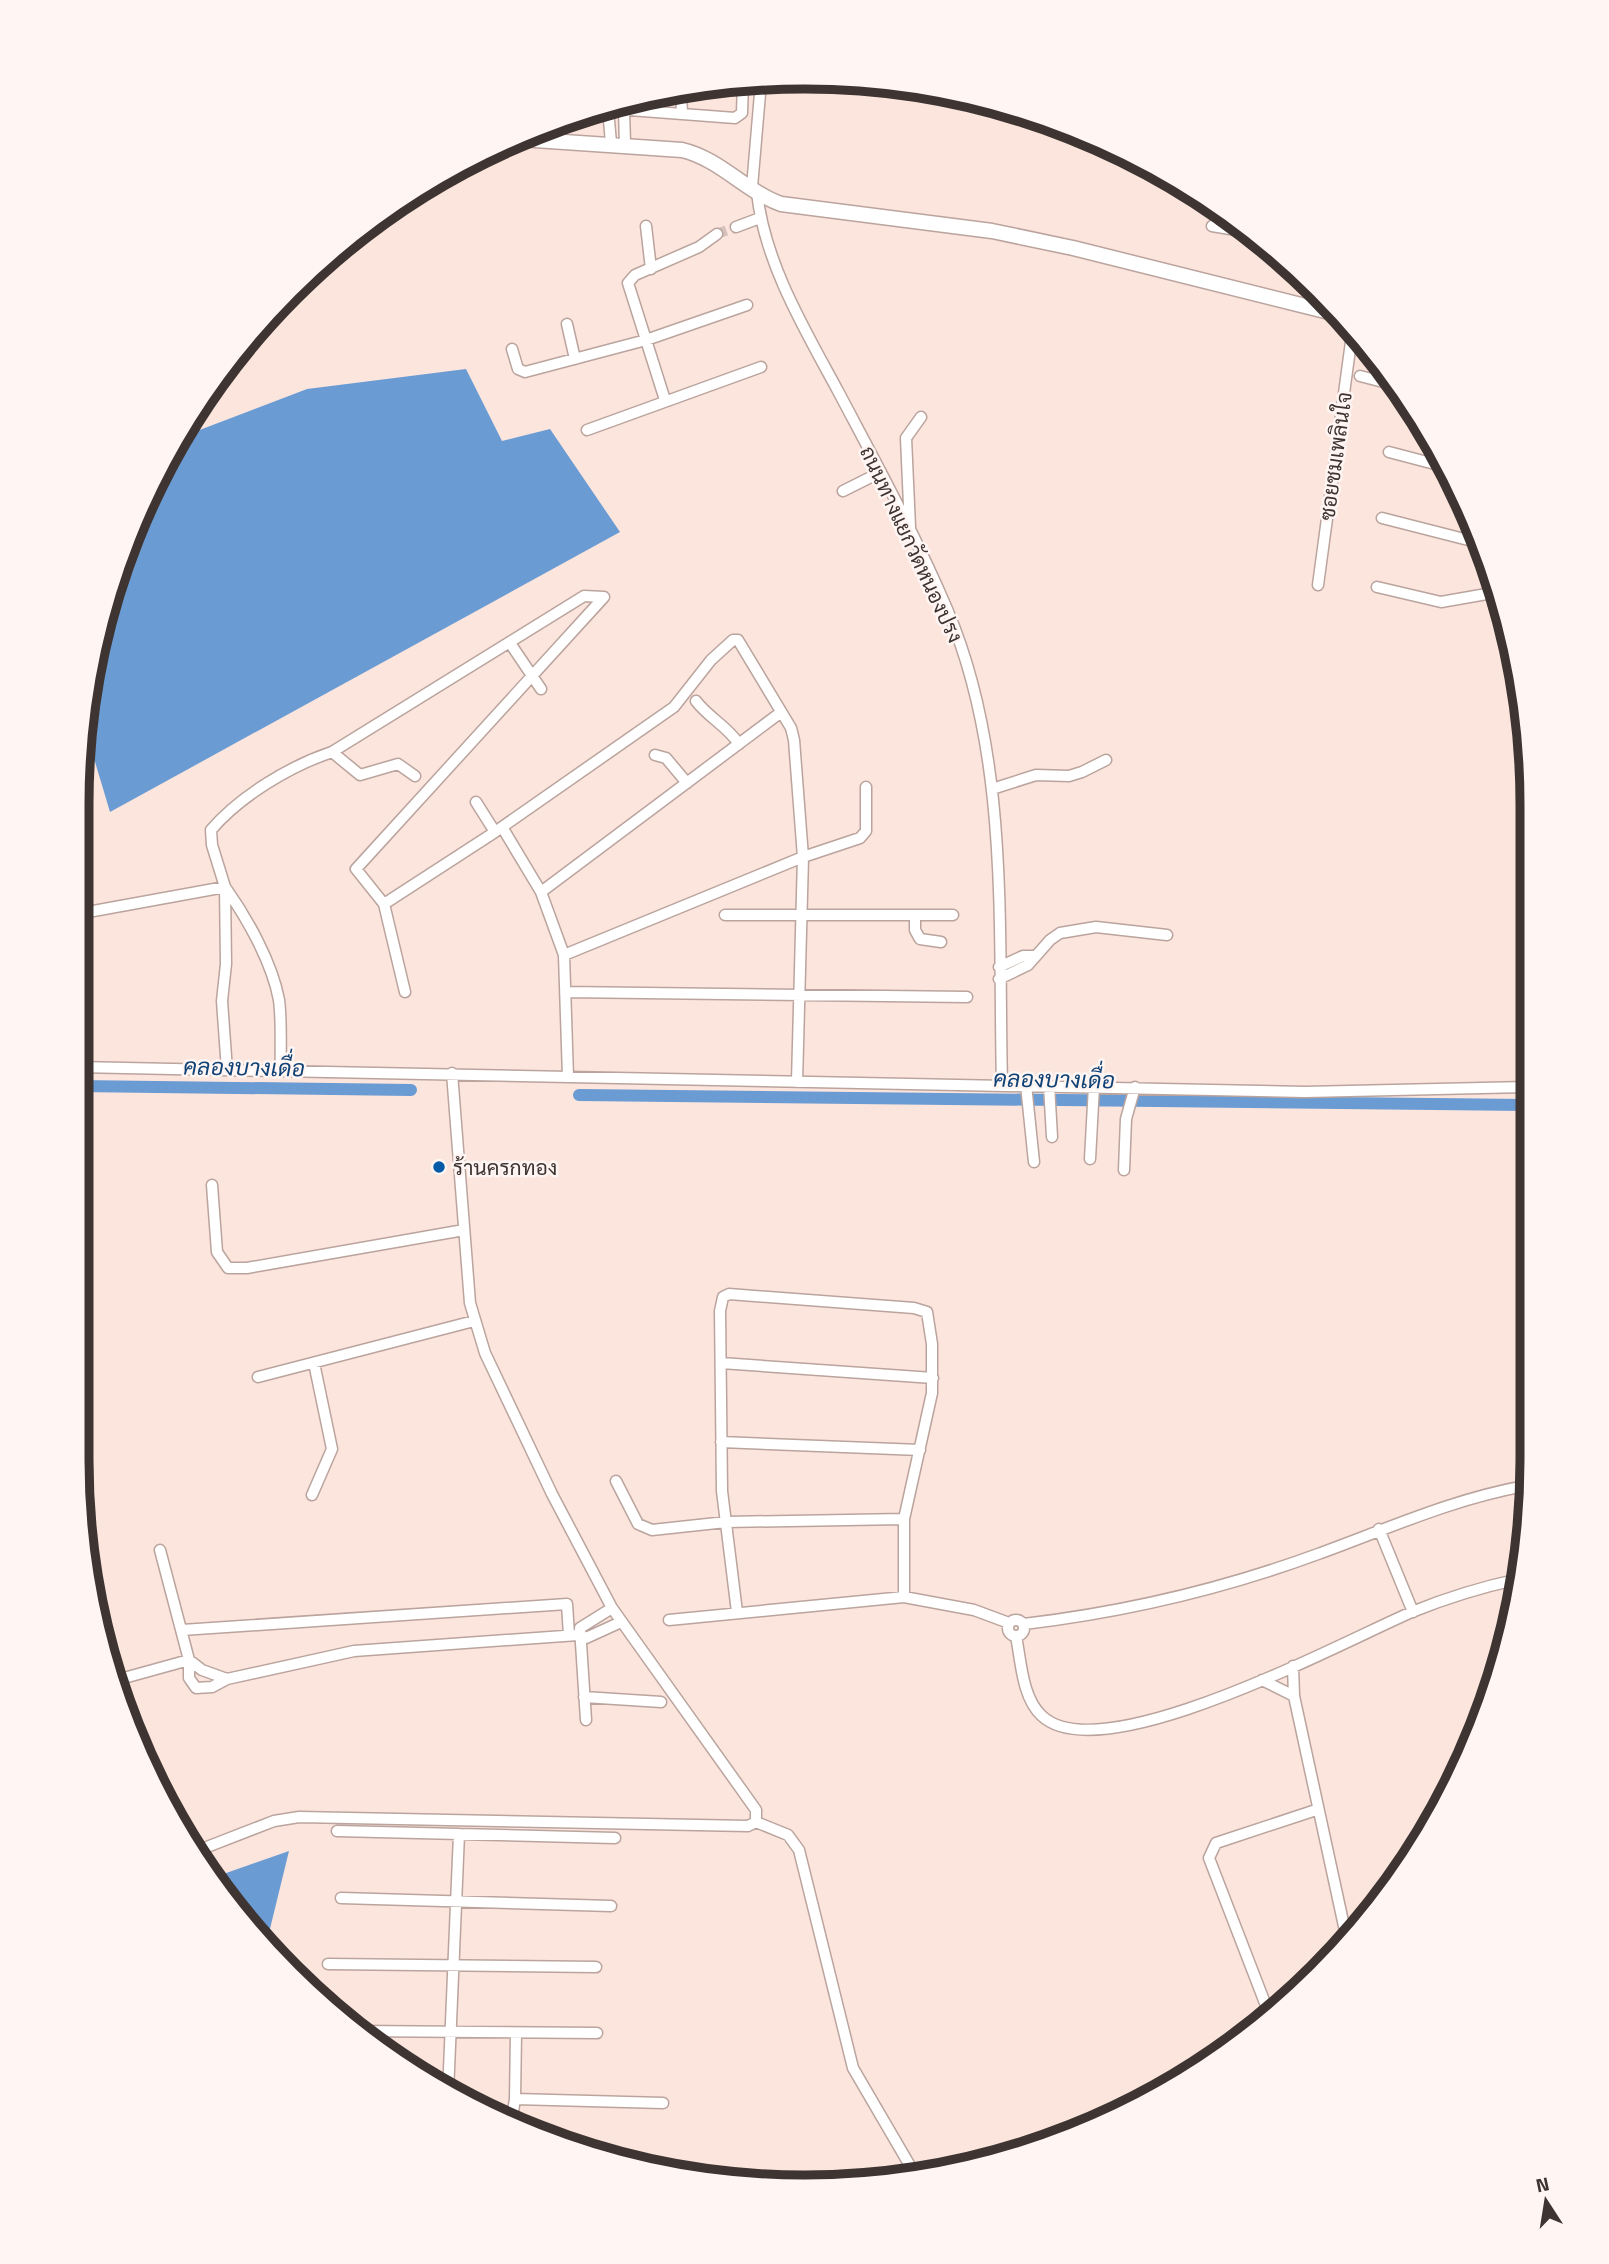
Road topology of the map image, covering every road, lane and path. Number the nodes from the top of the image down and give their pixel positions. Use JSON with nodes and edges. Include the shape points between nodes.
{"nodes":[{"id":1,"x":760,"y":91,"type":"edge"},
{"id":2,"x":742,"y":92,"type":"edge"},
{"id":3,"x":681,"y":100,"type":"edge"},
{"id":4,"x":636,"y":110,"type":"edge"},
{"id":5,"x":682,"y":114,"type":"junction"},
{"id":6,"x":615,"y":115,"type":"edge"},
{"id":7,"x":615,"y":115,"type":"edge"},
{"id":8,"x":544,"y":139,"type":"edge"},
{"id":9,"x":618,"y":143,"type":"junction"},
{"id":10,"x":754,"y":189,"type":"junction"},
{"id":11,"x":755,"y":219,"type":"junction"},
{"id":12,"x":646,"y":226,"type":"dead end"},
{"id":13,"x":737,"y":226,"type":"tunnel mouth"},
{"id":14,"x":1212,"y":226,"type":"dead end"},
{"id":15,"x":1228,"y":229,"type":"edge"},
{"id":16,"x":717,"y":234,"type":"tunnel mouth"},
{"id":17,"x":651,"y":269,"type":"junction"},
{"id":18,"x":747,"y":305,"type":"dead end"},
{"id":19,"x":1320,"y":310,"type":"edge"},
{"id":20,"x":567,"y":324,"type":"dead end"},
{"id":21,"x":646,"y":340,"type":"junction"},
{"id":22,"x":1351,"y":344,"type":"edge"},
{"id":23,"x":512,"y":349,"type":"dead end"},
{"id":24,"x":575,"y":359,"type":"junction"},
{"id":25,"x":761,"y":367,"type":"dead end"},
{"id":26,"x":1360,"y":376,"type":"dead end"},
{"id":27,"x":1381,"y":381,"type":"edge"},
{"id":28,"x":665,"y":400,"type":"junction"},
{"id":29,"x":921,"y":417,"type":"dead end"},
{"id":30,"x":587,"y":430,"type":"dead end"},
{"id":31,"x":1389,"y":452,"type":"dead end"},
{"id":32,"x":1433,"y":464,"type":"edge"},
{"id":33,"x":876,"y":475,"type":"junction"},
{"id":34,"x":844,"y":491,"type":"dead end"},
{"id":35,"x":1382,"y":518,"type":"dead end"},
{"id":36,"x":910,"y":530,"type":"junction"},
{"id":37,"x":1469,"y":541,"type":"edge"},
{"id":38,"x":1318,"y":585,"type":"dead end"},
{"id":39,"x":1377,"y":587,"type":"dead end"},
{"id":40,"x":1488,"y":594,"type":"edge"},
{"id":41,"x":510,"y":643,"type":"junction"},
{"id":42,"x":532,"y":676,"type":"junction"},
{"id":43,"x":541,"y":689,"type":"dead end"},
{"id":44,"x":696,"y":701,"type":"dead end"},
{"id":45,"x":780,"y":713,"type":"junction"},
{"id":46,"x":739,"y":744,"type":"junction"},
{"id":47,"x":332,"y":752,"type":"junction"},
{"id":48,"x":655,"y":755,"type":"dead end"},
{"id":49,"x":1106,"y":760,"type":"dead end"},
{"id":50,"x":415,"y":776,"type":"dead end"},
{"id":51,"x":687,"y":783,"type":"junction"},
{"id":52,"x":866,"y":787,"type":"dead end"},
{"id":53,"x":992,"y":789,"type":"junction"},
{"id":54,"x":476,"y":802,"type":"dead end"},
{"id":55,"x":499,"y":830,"type":"junction"},
{"id":56,"x":803,"y":857,"type":"junction"},
{"id":57,"x":225,"y":887,"type":"junction"},
{"id":58,"x":541,"y":892,"type":"junction"},
{"id":59,"x":384,"y":904,"type":"junction"},
{"id":60,"x":89,"y":912,"type":"edge"},
{"id":61,"x":725,"y":915,"type":"dead end"},
{"id":62,"x":802,"y":915,"type":"junction"},
{"id":63,"x":915,"y":915,"type":"junction"},
{"id":64,"x":953,"y":915,"type":"dead end"},
{"id":65,"x":1167,"y":935,"type":"dead end"},
{"id":66,"x":941,"y":943,"type":"dead end"},
{"id":67,"x":564,"y":955,"type":"junction"},
{"id":68,"x":999,"y":973,"type":"junction"},
{"id":69,"x":405,"y":992,"type":"dead end"},
{"id":70,"x":565,"y":992,"type":"junction"},
{"id":71,"x":799,"y":994,"type":"junction"},
{"id":72,"x":967,"y":997,"type":"dead end"},
{"id":73,"x":89,"y":1067,"type":"edge"},
{"id":74,"x":226,"y":1070,"type":"junction"},
{"id":75,"x":281,"y":1071,"type":"junction"},
{"id":76,"x":452,"y":1073,"type":"junction"},
{"id":77,"x":568,"y":1077,"type":"junction"},
{"id":78,"x":797,"y":1082,"type":"junction"},
{"id":79,"x":1002,"y":1084,"type":"junction"},
{"id":80,"x":1520,"y":1087,"type":"edge"},
{"id":81,"x":1049,"y":1093,"type":"junction"},
{"id":82,"x":1027,"y":1094,"type":"junction"},
{"id":83,"x":1094,"y":1095,"type":"junction"},
{"id":84,"x":1133,"y":1095,"type":"junction"},
{"id":85,"x":1052,"y":1137,"type":"dead end"},
{"id":86,"x":1090,"y":1159,"type":"dead end"},
{"id":87,"x":1034,"y":1162,"type":"dead end"},
{"id":88,"x":1124,"y":1170,"type":"dead end"},
{"id":89,"x":212,"y":1185,"type":"dead end"},
{"id":90,"x":464,"y":1230,"type":"junction"},
{"id":91,"x":474,"y":1321,"type":"junction"},
{"id":92,"x":314,"y":1363,"type":"junction"},
{"id":93,"x":721,"y":1363,"type":"junction"},
{"id":94,"x":258,"y":1377,"type":"dead end"},
{"id":95,"x":933,"y":1378,"type":"junction"},
{"id":96,"x":721,"y":1441,"type":"junction"},
{"id":97,"x":920,"y":1450,"type":"junction"},
{"id":98,"x":616,"y":1481,"type":"dead end"},
{"id":99,"x":1519,"y":1488,"type":"edge"},
{"id":100,"x":312,"y":1494,"type":"dead end"},
{"id":101,"x":904,"y":1519,"type":"junction"},
{"id":102,"x":726,"y":1522,"type":"junction"},
{"id":103,"x":1379,"y":1529,"type":"junction"},
{"id":104,"x":160,"y":1550,"type":"dead end"},
{"id":105,"x":1509,"y":1582,"type":"edge"},
{"id":106,"x":904,"y":1597,"type":"junction"},
{"id":107,"x":612,"y":1608,"type":"junction"},
{"id":108,"x":737,"y":1612,"type":"junction"},
{"id":109,"x":1413,"y":1612,"type":"junction"},
{"id":110,"x":669,"y":1620,"type":"dead end"},
{"id":111,"x":621,"y":1622,"type":"junction"},
{"id":112,"x":1009,"y":1623,"type":"junction"},
{"id":113,"x":1024,"y":1624,"type":"junction"},
{"id":114,"x":181,"y":1630,"type":"junction"},
{"id":115,"x":574,"y":1635,"type":"junction"},
{"id":116,"x":1016,"y":1636,"type":"junction"},
{"id":117,"x":189,"y":1660,"type":"junction"},
{"id":118,"x":1293,"y":1666,"type":"junction"},
{"id":119,"x":124,"y":1678,"type":"edge"},
{"id":120,"x":227,"y":1679,"type":"junction"},
{"id":121,"x":1262,"y":1680,"type":"junction"},
{"id":122,"x":1294,"y":1696,"type":"junction"},
{"id":123,"x":584,"y":1697,"type":"junction"},
{"id":124,"x":661,"y":1702,"type":"dead end"},
{"id":125,"x":586,"y":1720,"type":"dead end"},
{"id":126,"x":1316,"y":1810,"type":"junction"},
{"id":127,"x":757,"y":1822,"type":"junction"},
{"id":128,"x":337,"y":1831,"type":"dead end"},
{"id":129,"x":459,"y":1834,"type":"junction"},
{"id":130,"x":615,"y":1838,"type":"dead end"},
{"id":131,"x":204,"y":1848,"type":"edge"},
{"id":132,"x":341,"y":1898,"type":"dead end"},
{"id":133,"x":456,"y":1901,"type":"junction"},
{"id":134,"x":611,"y":1906,"type":"dead end"},
{"id":135,"x":1344,"y":1928,"type":"edge"},
{"id":136,"x":328,"y":1964,"type":"dead end"},
{"id":137,"x":454,"y":1966,"type":"junction"},
{"id":138,"x":596,"y":1967,"type":"dead end"},
{"id":139,"x":1266,"y":2005,"type":"edge"},
{"id":140,"x":375,"y":2031,"type":"edge"},
{"id":141,"x":451,"y":2032,"type":"junction"},
{"id":142,"x":597,"y":2033,"type":"dead end"},
{"id":143,"x":516,"y":2034,"type":"junction"},
{"id":144,"x":449,"y":2080,"type":"edge"},
{"id":145,"x":515,"y":2099,"type":"junction"},
{"id":146,"x":663,"y":2103,"type":"dead end"},
{"id":147,"x":513,"y":2112,"type":"edge"},
{"id":148,"x":911,"y":2167,"type":"edge"}],
"edges":[{"from":1,"to":10,"type":"street","name":"ถนนทางแยกวัดหนองปรง"},
{"from":2,"to":5,"type":"street","via":[[739,117]]},
{"from":3,"to":5,"type":"street"},
{"from":4,"to":5,"type":"street"},
{"from":6,"to":9,"type":"street"},
{"from":7,"to":9,"type":"street"},
{"from":8,"to":9,"type":"street"},
{"from":9,"to":10,"type":"street","via":[[696,153]]},
{"from":10,"to":11,"type":"street","name":"ถนนทางแยกวัดหนองปรง"},
{"from":10,"to":19,"type":"street","via":[[781,204],[1046,242]]},
{"from":11,"to":13,"type":"street"},
{"from":11,"to":33,"type":"street","name":"ถนนทางแยกวัดหนองปรง"},
{"from":12,"to":17,"type":"street"},
{"from":14,"to":15,"type":"street"},
{"from":16,"to":17,"type":"street"},
{"from":17,"to":21,"type":"street","via":[[631,278],[628,287]]},
{"from":18,"to":21,"type":"street"},
{"from":20,"to":24,"type":"street"},
{"from":21,"to":24,"type":"street"},
{"from":21,"to":28,"type":"street"},
{"from":22,"to":38,"type":"street","name":"ซอยชมเพลินใจ"},
{"from":23,"to":24,"type":"street","via":[[521,372]]},
{"from":25,"to":28,"type":"street"},
{"from":26,"to":27,"type":"street"},
{"from":28,"to":30,"type":"street"},
{"from":29,"to":36,"type":"street","via":[[906,438]]},
{"from":31,"to":32,"type":"street"},
{"from":33,"to":34,"type":"street"},
{"from":33,"to":36,"type":"street","name":"ถนนทางแยกวัดหนองปรง"},
{"from":35,"to":37,"type":"street"},
{"from":36,"to":53,"type":"street","name":"ถนนทางแยกวัดหนองปรง","via":[[963,652]]},
{"from":39,"to":40,"type":"street","via":[[1441,601]]},
{"from":41,"to":42,"type":"street"},
{"from":41,"to":42,"type":"street","via":[[584,596],[604,597]]},
{"from":41,"to":47,"type":"street"},
{"from":42,"to":43,"type":"street"},
{"from":42,"to":59,"type":"street","via":[[356,869]]},
{"from":44,"to":46,"type":"street","via":[[730,730]]},
{"from":45,"to":46,"type":"street"},
{"from":45,"to":55,"type":"street","via":[[742,644],[733,640],[674,706]]},
{"from":45,"to":56,"type":"street","via":[[794,740]]},
{"from":46,"to":51,"type":"street"},
{"from":47,"to":50,"type":"street","via":[[360,775],[398,764]]},
{"from":47,"to":57,"type":"street","via":[[267,784],[211,830]]},
{"from":48,"to":51,"type":"street","via":[[666,758]]},
{"from":49,"to":53,"type":"street","via":[[1069,776],[1036,775]]},
{"from":51,"to":58,"type":"street"},
{"from":52,"to":56,"type":"street","via":[[866,831],[860,838]]},
{"from":53,"to":68,"type":"street","name":"ถนนทางแยกวัดหนองปรง"},
{"from":54,"to":55,"type":"street"},
{"from":55,"to":58,"type":"street"},
{"from":55,"to":59,"type":"street"},
{"from":56,"to":62,"type":"street"},
{"from":56,"to":67,"type":"street"},
{"from":57,"to":60,"type":"street"},
{"from":57,"to":74,"type":"street","via":[[222,1001]]},
{"from":57,"to":75,"type":"street","via":[[273,979],[280,1009]]},
{"from":58,"to":67,"type":"street"},
{"from":59,"to":69,"type":"street"},
{"from":61,"to":62,"type":"street"},
{"from":62,"to":63,"type":"street"},
{"from":62,"to":71,"type":"street"},
{"from":63,"to":64,"type":"street"},
{"from":63,"to":66,"type":"street","via":[[920,939]]},
{"from":65,"to":68,"type":"street","via":[[1096,927],[1060,933],[1034,956],[1023,956]]},
{"from":67,"to":70,"type":"street"},
{"from":68,"to":79,"type":"street","name":"ถนนทางแยกวัดหนองปรง"},
{"from":70,"to":71,"type":"street"},
{"from":70,"to":77,"type":"street"},
{"from":71,"to":72,"type":"street"},
{"from":71,"to":78,"type":"street"},
{"from":73,"to":74,"type":"street"},
{"from":74,"to":75,"type":"street"},
{"from":75,"to":76,"type":"street"},
{"from":76,"to":77,"type":"street"},
{"from":76,"to":90,"type":"street"},
{"from":77,"to":78,"type":"street"},
{"from":78,"to":79,"type":"street"},
{"from":79,"to":82,"type":"street"},
{"from":80,"to":84,"type":"street"},
{"from":81,"to":82,"type":"street"},
{"from":81,"to":83,"type":"street"},
{"from":81,"to":85,"type":"street"},
{"from":82,"to":87,"type":"street"},
{"from":83,"to":84,"type":"street"},
{"from":83,"to":86,"type":"street"},
{"from":84,"to":88,"type":"street","via":[[1126,1119]]},
{"from":89,"to":90,"type":"street","via":[[217,1252],[228,1268]]},
{"from":90,"to":91,"type":"street"},
{"from":91,"to":92,"type":"street"},
{"from":91,"to":107,"type":"street","via":[[552,1494]]},
{"from":92,"to":94,"type":"street"},
{"from":92,"to":100,"type":"street","via":[[332,1449]]},
{"from":93,"to":95,"type":"street"},
{"from":93,"to":95,"type":"street","via":[[720,1302],[736,1294],[923,1310],[930,1319]]},
{"from":93,"to":96,"type":"street"},
{"from":95,"to":97,"type":"street"},
{"from":96,"to":97,"type":"street"},
{"from":96,"to":102,"type":"street"},
{"from":97,"to":101,"type":"street"},
{"from":98,"to":102,"type":"street","via":[[638,1524],[645,1528]]},
{"from":99,"to":103,"type":"street","via":[[1454,1503]]},
{"from":101,"to":102,"type":"street"},
{"from":101,"to":106,"type":"street"},
{"from":102,"to":108,"type":"street"},
{"from":103,"to":109,"type":"street"},
{"from":103,"to":113,"type":"street","via":[[1193,1594]]},
{"from":104,"to":114,"type":"street"},
{"from":105,"to":109,"type":"street"},
{"from":106,"to":108,"type":"street"},
{"from":106,"to":112,"type":"street","via":[[974,1610]]},
{"from":107,"to":111,"type":"street"},
{"from":107,"to":115,"type":"street","via":[[586,1622]]},
{"from":108,"to":110,"type":"street"},
{"from":109,"to":118,"type":"street"},
{"from":111,"to":115,"type":"street","via":[[594,1636]]},
{"from":111,"to":127,"type":"street","via":[[756,1810]]},
{"from":112,"to":113,"type":"street"},
{"from":112,"to":116,"type":"street"},
{"from":113,"to":116,"type":"street","via":[[1025,1630]]},
{"from":114,"to":115,"type":"street","via":[[567,1604]]},
{"from":114,"to":117,"type":"street"},
{"from":115,"to":120,"type":"street","via":[[355,1651]]},
{"from":115,"to":123,"type":"street"},
{"from":116,"to":121,"type":"street","via":[[1033,1703],[1042,1716],[1072,1730],[1135,1724],[1174,1714]]},
{"from":117,"to":119,"type":"street"},
{"from":117,"to":120,"type":"street"},
{"from":117,"to":120,"type":"street","via":[[189,1678],[196,1688],[212,1687]]},
{"from":118,"to":121,"type":"street"},
{"from":118,"to":122,"type":"street"},
{"from":121,"to":122,"type":"street"},
{"from":122,"to":126,"type":"street"},
{"from":123,"to":124,"type":"street"},
{"from":123,"to":125,"type":"street"},
{"from":126,"to":135,"type":"street"},
{"from":126,"to":139,"type":"street","via":[[1216,1843],[1210,1850],[1209,1858]]},
{"from":127,"to":131,"type":"street","via":[[748,1826],[549,1824],[299,1817],[274,1821]]},
{"from":127,"to":148,"type":"street","via":[[788,1835],[799,1850],[853,2068]]},
{"from":128,"to":129,"type":"street"},
{"from":129,"to":130,"type":"street"},
{"from":129,"to":133,"type":"street"},
{"from":132,"to":133,"type":"street"},
{"from":133,"to":134,"type":"street"},
{"from":133,"to":137,"type":"street"},
{"from":136,"to":137,"type":"street"},
{"from":137,"to":138,"type":"street"},
{"from":137,"to":141,"type":"street"},
{"from":140,"to":141,"type":"street"},
{"from":141,"to":143,"type":"street"},
{"from":141,"to":144,"type":"street"},
{"from":142,"to":143,"type":"street"},
{"from":143,"to":145,"type":"street"},
{"from":145,"to":146,"type":"street"},
{"from":145,"to":147,"type":"street"}]}
